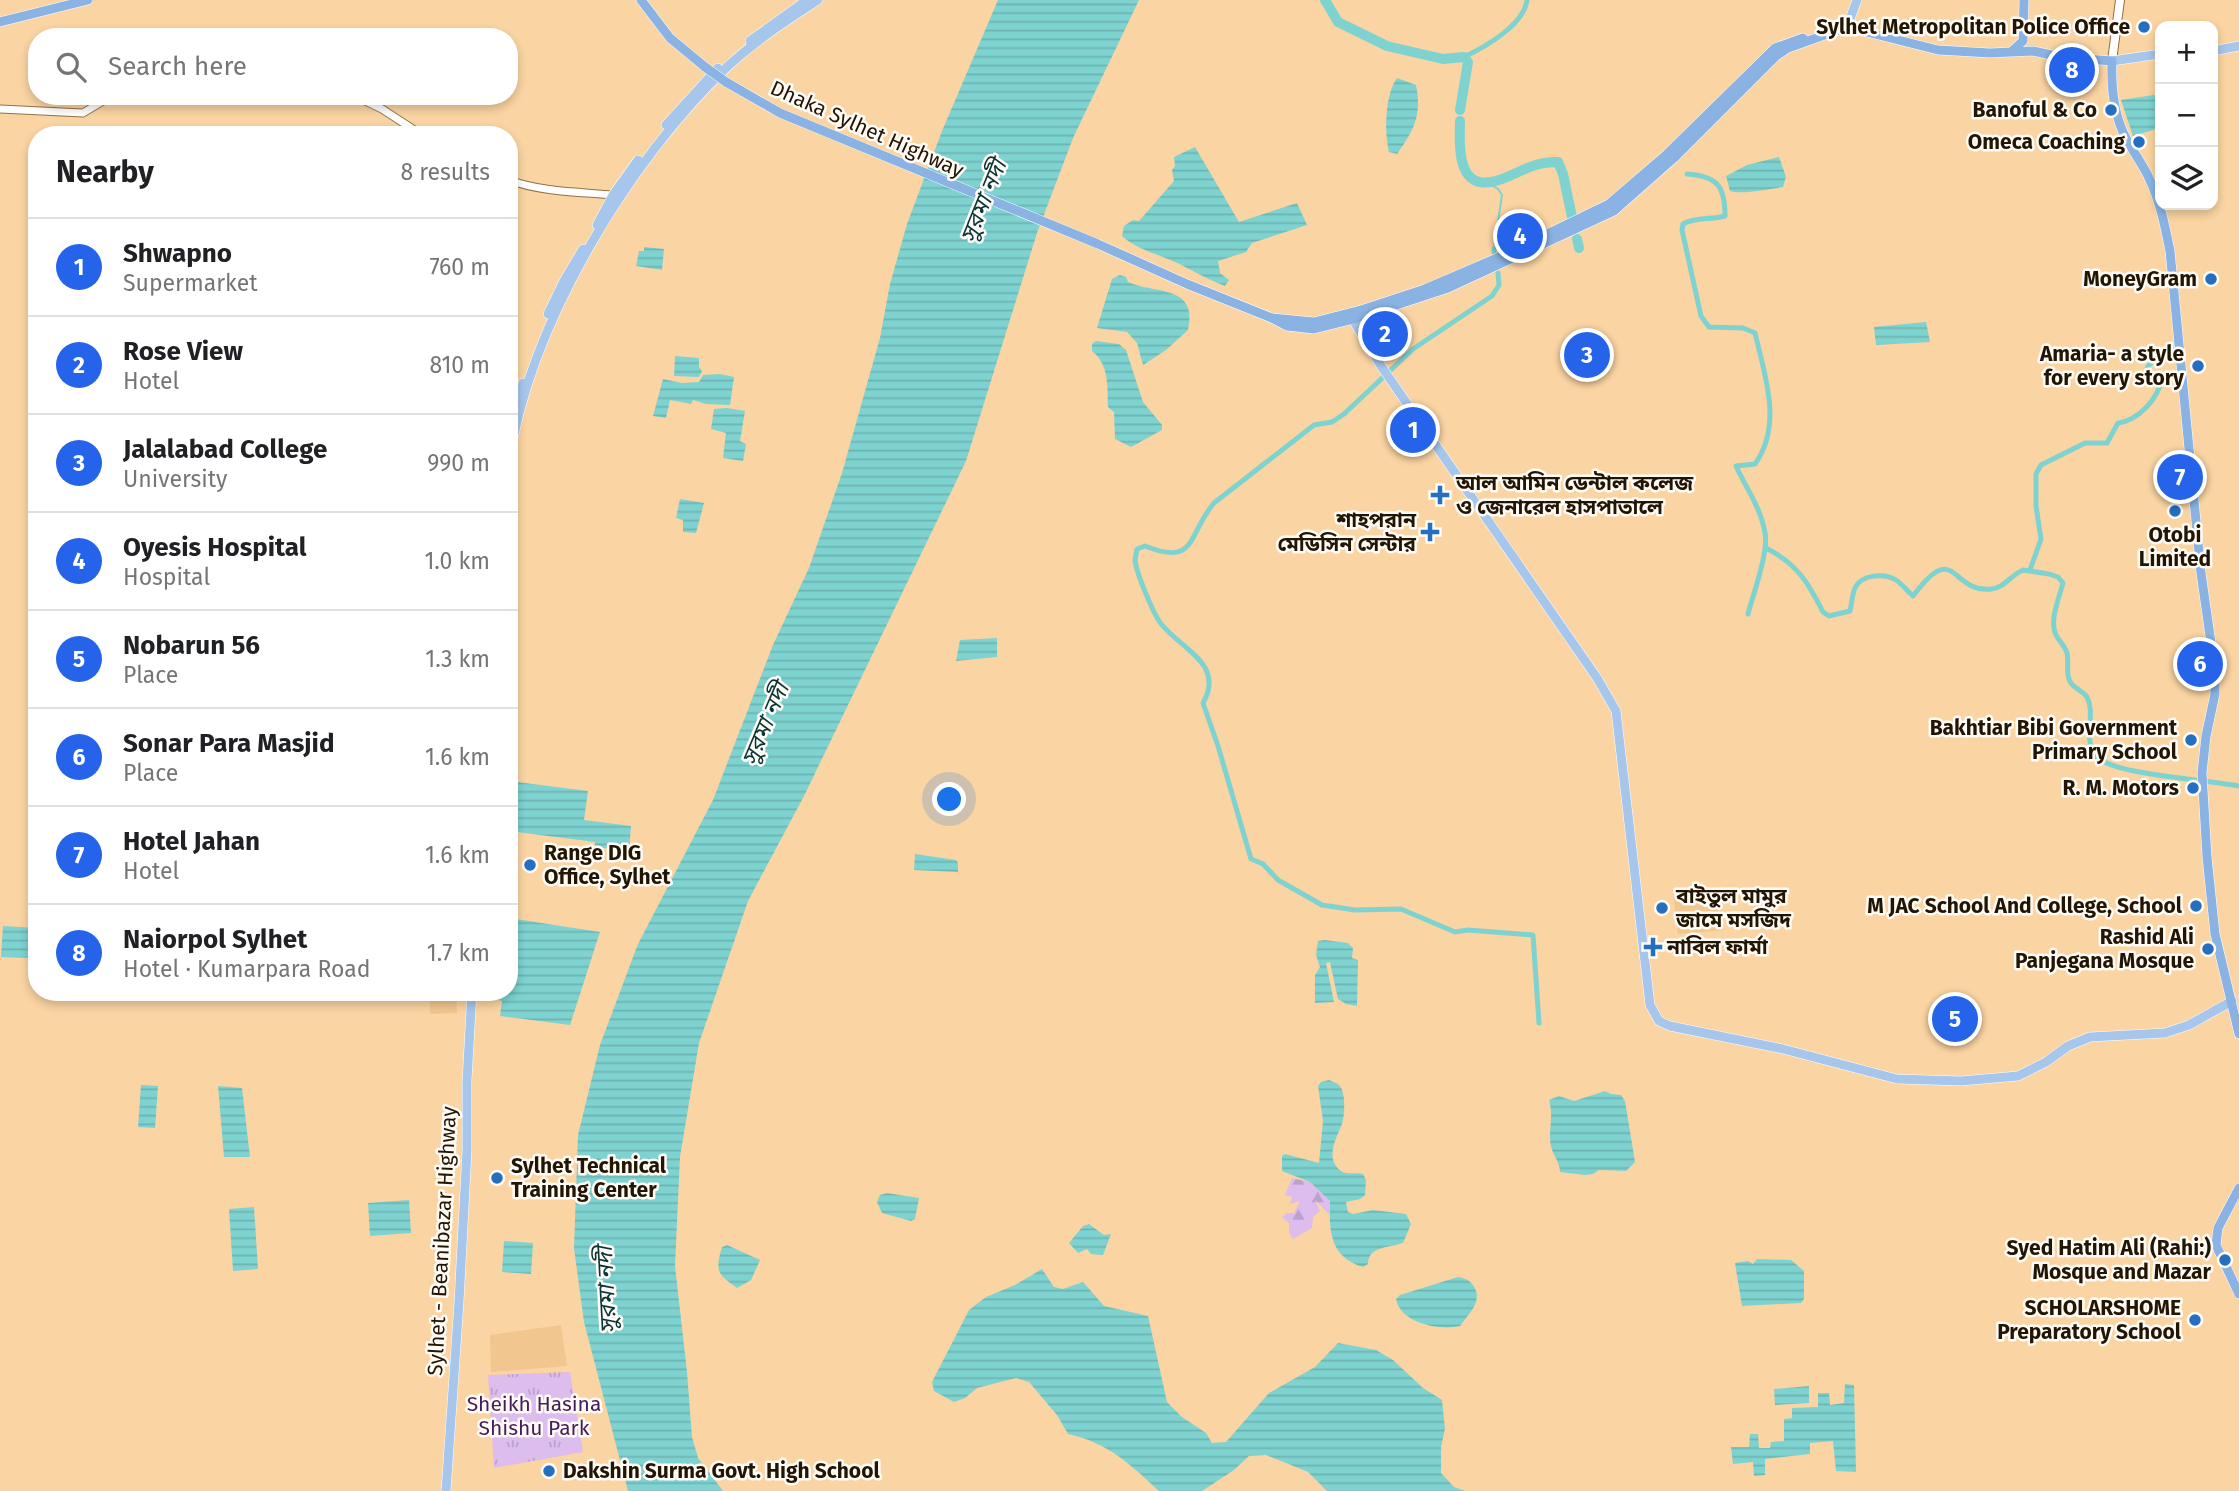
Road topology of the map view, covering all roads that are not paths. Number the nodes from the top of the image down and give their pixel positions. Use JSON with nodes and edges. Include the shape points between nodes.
{"nodes":[{"id":1,"x":88,"y":0,"type":"edge"},
{"id":2,"x":641,"y":0,"type":"edge"},
{"id":3,"x":807,"y":0,"type":"edge"},
{"id":4,"x":818,"y":0,"type":"edge"},
{"id":5,"x":1857,"y":0,"type":"edge"},
{"id":6,"x":2024,"y":0,"type":"edge"},
{"id":7,"x":2120,"y":0,"type":"edge"},
{"id":8,"x":0,"y":22,"type":"edge"},
{"id":9,"x":1847,"y":27,"type":"junction"},
{"id":10,"x":2023,"y":41,"type":"junction"},
{"id":11,"x":2239,"y":46,"type":"edge"},
{"id":12,"x":2218,"y":50,"type":"edge"},
{"id":13,"x":2012,"y":51,"type":"junction"},
{"id":14,"x":2033,"y":51,"type":"junction"},
{"id":15,"x":2155,"y":55,"type":"edge"},
{"id":16,"x":2112,"y":61,"type":"junction"},
{"id":17,"x":96,"y":105,"type":"edge"},
{"id":18,"x":374,"y":105,"type":"edge"},
{"id":19,"x":0,"y":109,"type":"edge"},
{"id":20,"x":408,"y":126,"type":"edge"},
{"id":21,"x":518,"y":183,"type":"edge"},
{"id":22,"x":613,"y":195,"type":"junction"},
{"id":23,"x":1353,"y":316,"type":"junction"},
{"id":24,"x":518,"y":396,"type":"edge"},
{"id":25,"x":518,"y":417,"type":"edge"},
{"id":26,"x":474,"y":1001,"type":"edge"},
{"id":27,"x":2232,"y":1002,"type":"junction"},
{"id":28,"x":2239,"y":1034,"type":"edge"},
{"id":29,"x":2239,"y":1188,"type":"edge"},
{"id":30,"x":2239,"y":1294,"type":"edge"},
{"id":31,"x":449,"y":1491,"type":"edge"}],
"edges":[{"from":1,"to":8,"type":"highway"},
{"from":2,"to":23,"type":"highway","name":"Dhaka Sylhet Highway","bridge":true,"via":[[670,38],[705,67],[780,113],[1272,318],[1314,322]]},
{"from":3,"to":22,"type":"main road","via":[[760,32],[700,85]]},
{"from":4,"to":25,"type":"main road","via":[[728,66],[683,113],[637,172],[562,295]]},
{"from":5,"to":9,"type":"main road"},
{"from":6,"to":10,"type":"highway"},
{"from":7,"to":16,"type":"main road"},
{"from":9,"to":13,"type":"highway","via":[[1938,51]]},
{"from":9,"to":23,"type":"highway","name":"Dhaka Sylhet Highway","via":[[1776,56],[1614,211],[1448,288]]},
{"from":10,"to":13,"type":"highway"},
{"from":10,"to":14,"type":"highway"},
{"from":11,"to":12,"type":"main road"},
{"from":13,"to":14,"type":"highway"},
{"from":14,"to":16,"type":"highway"},
{"from":15,"to":16,"type":"main road"},
{"from":16,"to":27,"type":"highway","via":[[2118,119],[2149,178],[2170,251],[2215,671],[2203,773],[2215,934]]},
{"from":17,"to":19,"type":"street","via":[[83,113]]},
{"from":18,"to":20,"type":"street"},
{"from":21,"to":22,"type":"street"},
{"from":22,"to":24,"type":"main road","via":[[553,303]]},
{"from":23,"to":27,"type":"main road","via":[[1381,366],[1616,711],[1650,1005],[1659,1021],[1897,1079],[1961,1081],[2018,1076],[2090,1037],[2165,1033],[2189,1026]]},
{"from":26,"to":31,"type":"main road","name":"Sylhet - Beanibazar Highway"},
{"from":27,"to":28,"type":"highway"},
{"from":29,"to":30,"type":"highway","via":[[2218,1227],[2216,1245]]}]}
